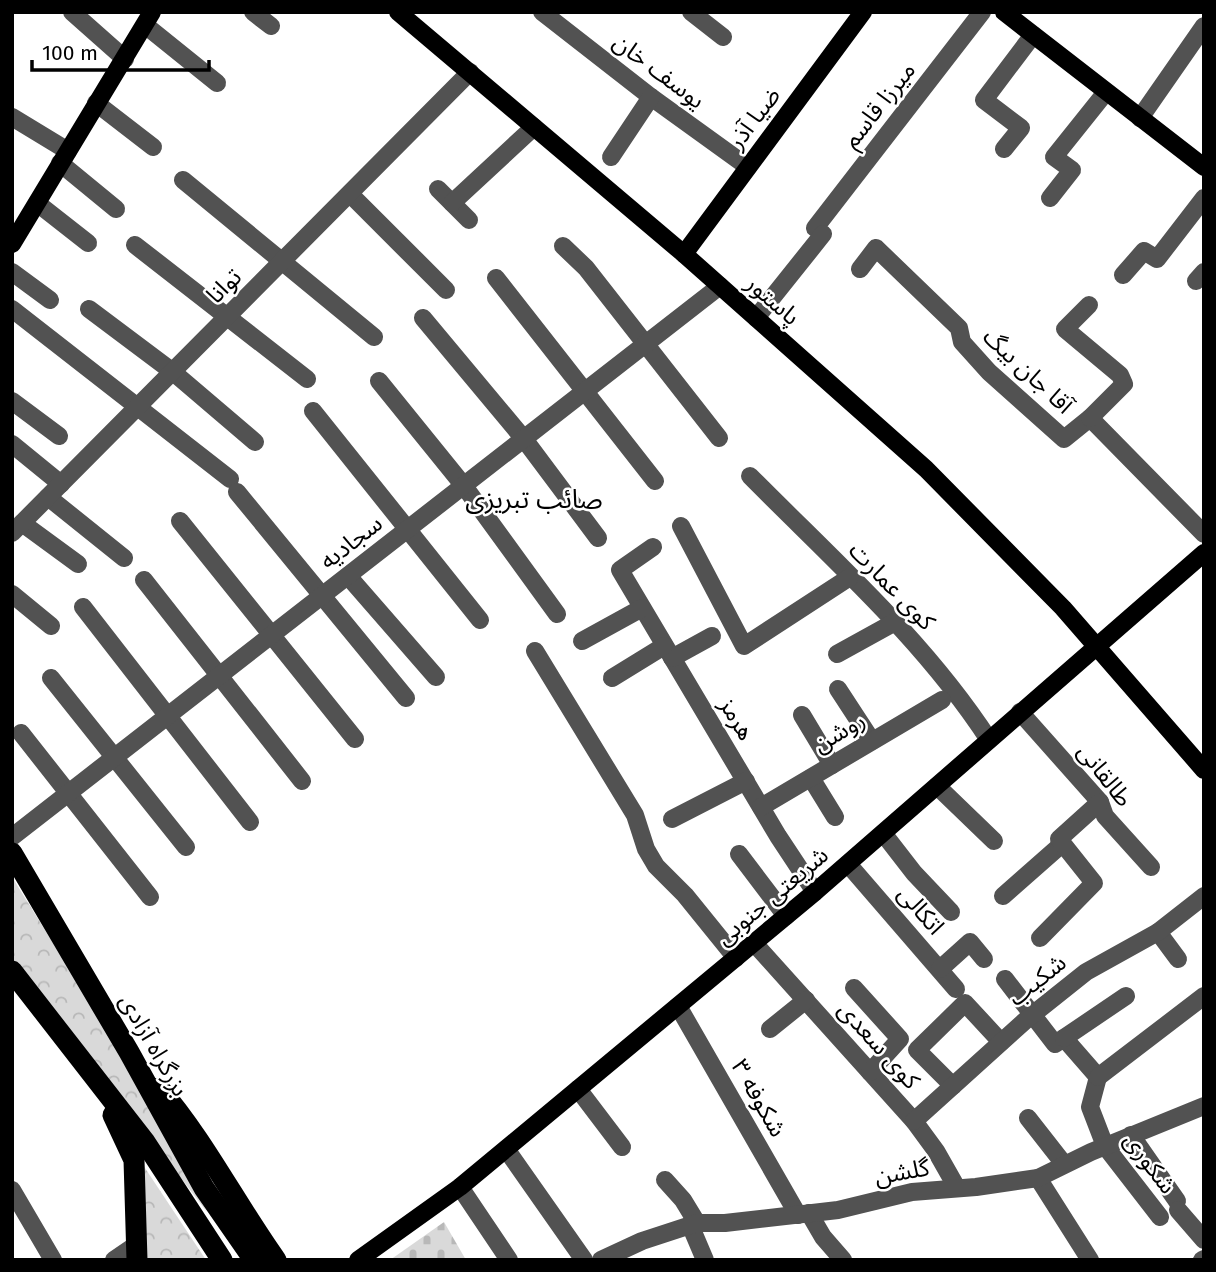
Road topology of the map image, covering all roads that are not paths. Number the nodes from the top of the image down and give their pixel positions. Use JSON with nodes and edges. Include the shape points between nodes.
{"nodes":[{"id":1,"x":72,"y":12,"type":"edge"},
{"id":2,"x":254,"y":12,"type":"edge"},
{"id":3,"x":542,"y":12,"type":"edge"},
{"id":4,"x":691,"y":12,"type":"edge"},
{"id":5,"x":863,"y":12,"type":"edge"},
{"id":6,"x":982,"y":12,"type":"edge"},
{"id":7,"x":1004,"y":12,"type":"edge"},
{"id":8,"x":404,"y":14,"type":"edge"},
{"id":9,"x":149,"y":18,"type":"edge"},
{"id":10,"x":271,"y":26,"type":"dead end"},
{"id":11,"x":1204,"y":26,"type":"edge"},
{"id":12,"x":1033,"y":35,"type":"junction"},
{"id":13,"x":723,"y":37,"type":"dead end"},
{"id":14,"x":125,"y":59,"type":"junction"},
{"id":15,"x":470,"y":72,"type":"junction"},
{"id":16,"x":217,"y":83,"type":"dead end"},
{"id":17,"x":1106,"y":92,"type":"junction"},
{"id":18,"x":651,"y":97,"type":"junction"},
{"id":19,"x":96,"y":103,"type":"junction"},
{"id":20,"x":12,"y":117,"type":"edge"},
{"id":21,"x":1140,"y":118,"type":"junction"},
{"id":22,"x":534,"y":127,"type":"junction"},
{"id":23,"x":153,"y":147,"type":"dead end"},
{"id":24,"x":396,"y":148,"type":"junction"},
{"id":25,"x":1004,"y":149,"type":"dead end"},
{"id":26,"x":64,"y":158,"type":"junction"},
{"id":27,"x":611,"y":158,"type":"dead end"},
{"id":28,"x":409,"y":161,"type":"dead end"},
{"id":29,"x":748,"y":167,"type":"junction"},
{"id":30,"x":1204,"y":167,"type":"edge"},
{"id":31,"x":183,"y":180,"type":"dead end"},
{"id":32,"x":438,"y":190,"type":"dead end"},
{"id":33,"x":349,"y":194,"type":"junction"},
{"id":34,"x":1050,"y":198,"type":"dead end"},
{"id":35,"x":1204,"y":198,"type":"edge"},
{"id":36,"x":37,"y":203,"type":"junction"},
{"id":37,"x":452,"y":203,"type":"junction"},
{"id":38,"x":116,"y":209,"type":"dead end"},
{"id":39,"x":469,"y":220,"type":"dead end"},
{"id":40,"x":13,"y":240,"type":"edge"},
{"id":41,"x":88,"y":243,"type":"dead end"},
{"id":42,"x":135,"y":245,"type":"dead end"},
{"id":43,"x":563,"y":246,"type":"dead end"},
{"id":44,"x":684,"y":254,"type":"junction"},
{"id":45,"x":281,"y":262,"type":"junction"},
{"id":46,"x":860,"y":270,"type":"dead end"},
{"id":47,"x":12,"y":272,"type":"edge"},
{"id":48,"x":1123,"y":275,"type":"dead end"},
{"id":49,"x":496,"y":278,"type":"dead end"},
{"id":50,"x":720,"y":286,"type":"junction"},
{"id":51,"x":446,"y":290,"type":"dead end"},
{"id":52,"x":50,"y":300,"type":"dead end"},
{"id":53,"x":1089,"y":304,"type":"dead end"},
{"id":54,"x":12,"y":309,"type":"edge"},
{"id":55,"x":89,"y":309,"type":"dead end"},
{"id":56,"x":228,"y":316,"type":"junction"},
{"id":57,"x":423,"y":318,"type":"dead end"},
{"id":58,"x":756,"y":318,"type":"junction"},
{"id":59,"x":374,"y":337,"type":"dead end"},
{"id":60,"x":646,"y":344,"type":"junction"},
{"id":61,"x":173,"y":372,"type":"junction"},
{"id":62,"x":307,"y":379,"type":"dead end"},
{"id":63,"x":379,"y":381,"type":"dead end"},
{"id":64,"x":585,"y":392,"type":"junction"},
{"id":65,"x":12,"y":401,"type":"edge"},
{"id":66,"x":138,"y":407,"type":"junction"},
{"id":67,"x":313,"y":411,"type":"dead end"},
{"id":68,"x":1090,"y":418,"type":"junction"},
{"id":69,"x":59,"y":436,"type":"dead end"},
{"id":70,"x":719,"y":438,"type":"dead end"},
{"id":71,"x":524,"y":439,"type":"junction"},
{"id":72,"x":255,"y":442,"type":"dead end"},
{"id":73,"x":12,"y":444,"type":"edge"},
{"id":74,"x":750,"y":476,"type":"dead end"},
{"id":75,"x":655,"y":481,"type":"dead end"},
{"id":76,"x":464,"y":486,"type":"junction"},
{"id":77,"x":55,"y":491,"type":"junction"},
{"id":78,"x":180,"y":521,"type":"dead end"},
{"id":79,"x":681,"y":526,"type":"dead end"},
{"id":80,"x":17,"y":528,"type":"edge"},
{"id":81,"x":408,"y":529,"type":"junction"},
{"id":82,"x":1204,"y":534,"type":"edge"},
{"id":83,"x":598,"y":538,"type":"dead end"},
{"id":84,"x":653,"y":547,"type":"dead end"},
{"id":85,"x":1204,"y":553,"type":"edge"},
{"id":86,"x":124,"y":558,"type":"dead end"},
{"id":87,"x":78,"y":564,"type":"dead end"},
{"id":88,"x":348,"y":576,"type":"junction"},
{"id":89,"x":850,"y":578,"type":"junction"},
{"id":90,"x":144,"y":580,"type":"dead end"},
{"id":91,"x":12,"y":594,"type":"edge"},
{"id":92,"x":322,"y":596,"type":"junction"},
{"id":93,"x":83,"y":607,"type":"dead end"},
{"id":94,"x":642,"y":608,"type":"junction"},
{"id":95,"x":557,"y":614,"type":"dead end"},
{"id":96,"x":480,"y":620,"type":"dead end"},
{"id":97,"x":895,"y":622,"type":"junction"},
{"id":98,"x":51,"y":626,"type":"dead end"},
{"id":99,"x":272,"y":635,"type":"junction"},
{"id":100,"x":712,"y":636,"type":"dead end"},
{"id":101,"x":582,"y":641,"type":"dead end"},
{"id":102,"x":1096,"y":645,"type":"junction"},
{"id":103,"x":535,"y":651,"type":"dead end"},
{"id":104,"x":668,"y":652,"type":"junction"},
{"id":105,"x":837,"y":654,"type":"dead end"},
{"id":106,"x":219,"y":676,"type":"junction"},
{"id":107,"x":436,"y":677,"type":"dead end"},
{"id":108,"x":612,"y":677,"type":"dead end"},
{"id":109,"x":51,"y":678,"type":"dead end"},
{"id":110,"x":838,"y":689,"type":"dead end"},
{"id":111,"x":407,"y":698,"type":"dead end"},
{"id":112,"x":942,"y":699,"type":"dead end"},
{"id":113,"x":1020,"y":712,"type":"junction"},
{"id":114,"x":802,"y":715,"type":"dead end"},
{"id":115,"x":168,"y":716,"type":"junction"},
{"id":116,"x":21,"y":733,"type":"dead end"},
{"id":117,"x":355,"y":739,"type":"dead end"},
{"id":118,"x":989,"y":740,"type":"junction"},
{"id":119,"x":872,"y":741,"type":"junction"},
{"id":120,"x":114,"y":757,"type":"junction"},
{"id":121,"x":832,"y":765,"type":"junction"},
{"id":122,"x":1204,"y":770,"type":"edge"},
{"id":123,"x":811,"y":778,"type":"junction"},
{"id":124,"x":302,"y":780,"type":"dead end"},
{"id":125,"x":746,"y":781,"type":"junction"},
{"id":126,"x":937,"y":786,"type":"junction"},
{"id":127,"x":68,"y":793,"type":"junction"},
{"id":128,"x":1100,"y":802,"type":"junction"},
{"id":129,"x":761,"y":807,"type":"junction"},
{"id":130,"x":835,"y":817,"type":"dead end"},
{"id":131,"x":672,"y":819,"type":"dead end"},
{"id":132,"x":250,"y":822,"type":"dead end"},
{"id":133,"x":883,"y":833,"type":"junction"},
{"id":134,"x":12,"y":837,"type":"edge"},
{"id":135,"x":994,"y":841,"type":"dead end"},
{"id":136,"x":1062,"y":844,"type":"junction"},
{"id":137,"x":186,"y":847,"type":"dead end"},
{"id":138,"x":12,"y":853,"type":"edge"},
{"id":139,"x":739,"y":854,"type":"dead end"},
{"id":140,"x":848,"y":864,"type":"junction"},
{"id":141,"x":1151,"y":867,"type":"dead end"},
{"id":142,"x":815,"y":892,"type":"junction"},
{"id":143,"x":1003,"y":896,"type":"dead end"},
{"id":144,"x":1204,"y":896,"type":"edge"},
{"id":145,"x":150,"y":897,"type":"dead end"},
{"id":146,"x":951,"y":912,"type":"dead end"},
{"id":147,"x":786,"y":916,"type":"junction"},
{"id":148,"x":1158,"y":932,"type":"junction"},
{"id":149,"x":1040,"y":938,"type":"dead end"},
{"id":150,"x":754,"y":943,"type":"junction"},
{"id":151,"x":736,"y":958,"type":"junction"},
{"id":152,"x":985,"y":959,"type":"dead end"},
{"id":153,"x":1178,"y":959,"type":"dead end"},
{"id":154,"x":940,"y":970,"type":"junction"},
{"id":155,"x":14,"y":978,"type":"edge"},
{"id":156,"x":1005,"y":979,"type":"dead end"},
{"id":157,"x":854,"y":988,"type":"dead end"},
{"id":158,"x":956,"y":989,"type":"dead end"},
{"id":159,"x":1126,"y":996,"type":"dead end"},
{"id":160,"x":1204,"y":996,"type":"edge"},
{"id":161,"x":806,"y":1000,"type":"junction"},
{"id":162,"x":678,"y":1006,"type":"junction"},
{"id":163,"x":1033,"y":1014,"type":"junction"},
{"id":164,"x":770,"y":1029,"type":"dead end"},
{"id":165,"x":1060,"y":1041,"type":"junction"},
{"id":166,"x":1001,"y":1042,"type":"junction"},
{"id":167,"x":129,"y":1052,"type":"junction"},
{"id":168,"x":870,"y":1072,"type":"junction"},
{"id":169,"x":1098,"y":1077,"type":"junction"},
{"id":170,"x":96,"y":1079,"type":"junction"},
{"id":171,"x":953,"y":1086,"type":"junction"},
{"id":172,"x":578,"y":1089,"type":"junction"},
{"id":173,"x":1203,"y":1107,"type":"edge"},
{"id":174,"x":1028,"y":1118,"type":"dead end"},
{"id":175,"x":914,"y":1121,"type":"junction"},
{"id":176,"x":1131,"y":1135,"type":"junction"},
{"id":177,"x":1105,"y":1146,"type":"junction"},
{"id":178,"x":622,"y":1147,"type":"dead end"},
{"id":179,"x":506,"y":1149,"type":"junction"},
{"id":180,"x":1064,"y":1164,"type":"junction"},
{"id":181,"x":1038,"y":1178,"type":"junction"},
{"id":182,"x":665,"y":1180,"type":"dead end"},
{"id":183,"x":460,"y":1187,"type":"junction"},
{"id":184,"x":957,"y":1188,"type":"junction"},
{"id":185,"x":12,"y":1190,"type":"edge"},
{"id":186,"x":803,"y":1214,"type":"junction"},
{"id":187,"x":1160,"y":1217,"type":"dead end"},
{"id":188,"x":694,"y":1225,"type":"junction"},
{"id":189,"x":1204,"y":1240,"type":"edge"},
{"id":190,"x":136,"y":1252,"type":"edge"},
{"id":191,"x":53,"y":1260,"type":"edge"},
{"id":192,"x":114,"y":1260,"type":"edge"},
{"id":193,"x":222,"y":1260,"type":"edge"},
{"id":194,"x":254,"y":1260,"type":"edge"},
{"id":195,"x":276,"y":1260,"type":"edge"},
{"id":196,"x":358,"y":1260,"type":"edge"},
{"id":197,"x":509,"y":1260,"type":"edge"},
{"id":198,"x":584,"y":1260,"type":"edge"},
{"id":199,"x":601,"y":1260,"type":"edge"},
{"id":200,"x":705,"y":1260,"type":"edge"},
{"id":201,"x":843,"y":1260,"type":"edge"},
{"id":202,"x":1090,"y":1260,"type":"edge"}],
"edges":[{"from":1,"to":14,"type":"street"},
{"from":2,"to":10,"type":"street"},
{"from":3,"to":18,"type":"street","name":"یوسف خان"},
{"from":4,"to":13,"type":"street"},
{"from":5,"to":29,"type":"main road","name":"ضیا آذر"},
{"from":6,"to":58,"type":"street","name":"میرزا قاسم"},
{"from":7,"to":12,"type":"main road"},
{"from":8,"to":15,"type":"main road","name":"پاستور"},
{"from":9,"to":14,"type":"main road"},
{"from":9,"to":16,"type":"street"},
{"from":11,"to":21,"type":"street"},
{"from":12,"to":17,"type":"main road"},
{"from":12,"to":25,"type":"street","via":[[984,100],[1021,128]]},
{"from":14,"to":19,"type":"main road"},
{"from":15,"to":22,"type":"main road","name":"پاستور"},
{"from":15,"to":24,"type":"street","name":"توانا"},
{"from":17,"to":21,"type":"main road"},
{"from":17,"to":34,"type":"street","via":[[1054,157],[1072,170]]},
{"from":18,"to":27,"type":"street"},
{"from":18,"to":29,"type":"street","name":"یوسف خان"},
{"from":19,"to":23,"type":"street"},
{"from":19,"to":26,"type":"main road"},
{"from":20,"to":26,"type":"street"},
{"from":21,"to":30,"type":"main road"},
{"from":22,"to":37,"type":"street"},
{"from":22,"to":44,"type":"main road","name":"پاستور"},
{"from":24,"to":28,"type":"street"},
{"from":24,"to":33,"type":"street","name":"توانا"},
{"from":26,"to":36,"type":"main road"},
{"from":26,"to":38,"type":"street"},
{"from":29,"to":44,"type":"main road","name":"ضیا آذر"},
{"from":31,"to":45,"type":"street"},
{"from":32,"to":37,"type":"street"},
{"from":33,"to":45,"type":"street","name":"توانا"},
{"from":33,"to":51,"type":"street"},
{"from":35,"to":48,"type":"street","via":[[1157,260],[1144,251]]},
{"from":36,"to":40,"type":"main road"},
{"from":36,"to":41,"type":"street"},
{"from":37,"to":39,"type":"street"},
{"from":42,"to":56,"type":"street"},
{"from":43,"to":60,"type":"street"},
{"from":44,"to":50,"type":"main road","name":"پاستور"},
{"from":45,"to":56,"type":"street","name":"توانا"},
{"from":45,"to":59,"type":"street"},
{"from":46,"to":68,"type":"street","name":"آقا جان بیگ","via":[[876,248],[959,328],[962,342],[989,372],[1064,439]]},
{"from":47,"to":52,"type":"street"},
{"from":49,"to":64,"type":"street"},
{"from":50,"to":58,"type":"main road","name":"پاستور"},
{"from":50,"to":60,"type":"street","name":"سجادیه"},
{"from":53,"to":68,"type":"street","via":[[1065,330],[1120,375],[1124,384]]},
{"from":54,"to":66,"type":"street"},
{"from":55,"to":61,"type":"street"},
{"from":56,"to":61,"type":"street","name":"توانا"},
{"from":56,"to":62,"type":"street"},
{"from":57,"to":71,"type":"street"},
{"from":58,"to":102,"type":"main road","name":"پاستور","via":[[926,469]]},
{"from":60,"to":64,"type":"street","name":"سجادیه"},
{"from":60,"to":70,"type":"street"},
{"from":61,"to":66,"type":"street","name":"توانا"},
{"from":61,"to":72,"type":"street"},
{"from":63,"to":76,"type":"street"},
{"from":64,"to":71,"type":"street","name":"سجادیه"},
{"from":64,"to":75,"type":"street"},
{"from":65,"to":69,"type":"street"},
{"from":66,"to":77,"type":"street","name":"توانا"},
{"from":66,"to":92,"type":"street","via":[[233,486]]},
{"from":67,"to":81,"type":"street"},
{"from":68,"to":82,"type":"street","name":"آقا جان بیگ"},
{"from":71,"to":76,"type":"street","name":"سجادیه"},
{"from":71,"to":83,"type":"street"},
{"from":73,"to":77,"type":"street"},
{"from":74,"to":89,"type":"street","name":"کوی عمارت"},
{"from":76,"to":81,"type":"street","name":"سجادیه"},
{"from":76,"to":95,"type":"street"},
{"from":77,"to":80,"type":"street","name":"توانا"},
{"from":77,"to":86,"type":"street"},
{"from":78,"to":99,"type":"street"},
{"from":79,"to":89,"type":"street","via":[[744,646]]},
{"from":80,"to":87,"type":"street"},
{"from":81,"to":88,"type":"street","name":"سجادیه"},
{"from":81,"to":96,"type":"street"},
{"from":84,"to":94,"type":"street","name":"هرمز","via":[[620,570]]},
{"from":85,"to":102,"type":"main road","name":"شریعتی جنوبی"},
{"from":88,"to":92,"type":"street","name":"سجادیه"},
{"from":88,"to":107,"type":"street"},
{"from":89,"to":97,"type":"street","name":"کوی عمارت"},
{"from":90,"to":106,"type":"street"},
{"from":91,"to":98,"type":"street"},
{"from":92,"to":99,"type":"street","name":"سجادیه"},
{"from":92,"to":111,"type":"street"},
{"from":93,"to":115,"type":"street"},
{"from":94,"to":101,"type":"street"},
{"from":94,"to":104,"type":"street","name":"هرمز"},
{"from":97,"to":105,"type":"street"},
{"from":97,"to":118,"type":"street","name":"کوی عمارت","via":[[956,691]]},
{"from":99,"to":106,"type":"street","name":"سجادیه"},
{"from":99,"to":117,"type":"street"},
{"from":100,"to":104,"type":"street"},
{"from":102,"to":113,"type":"main road","name":"شریعتی جنوبی"},
{"from":102,"to":122,"type":"main road","name":"پاستور"},
{"from":103,"to":151,"type":"street","via":[[635,815],[656,866]]},
{"from":104,"to":108,"type":"street"},
{"from":104,"to":125,"type":"street","name":"هرمز"},
{"from":106,"to":115,"type":"street","name":"سجادیه"},
{"from":106,"to":124,"type":"street"},
{"from":109,"to":120,"type":"street"},
{"from":110,"to":119,"type":"street"},
{"from":112,"to":119,"type":"street","name":"روشن"},
{"from":113,"to":118,"type":"main road","name":"شریعتی جنوبی"},
{"from":113,"to":128,"type":"street","name":"طالقانی"},
{"from":114,"to":121,"type":"street"},
{"from":115,"to":120,"type":"street","name":"سجادیه"},
{"from":115,"to":132,"type":"street"},
{"from":116,"to":127,"type":"street"},
{"from":118,"to":126,"type":"main road","name":"شریعتی جنوبی"},
{"from":119,"to":121,"type":"street","name":"روشن"},
{"from":120,"to":127,"type":"street","name":"سجادیه"},
{"from":120,"to":137,"type":"street"},
{"from":121,"to":123,"type":"street","name":"روشن"},
{"from":123,"to":129,"type":"street","name":"روشن"},
{"from":123,"to":130,"type":"street"},
{"from":125,"to":129,"type":"street","name":"هرمز"},
{"from":125,"to":131,"type":"street"},
{"from":126,"to":133,"type":"main road","name":"شریعتی جنوبی"},
{"from":126,"to":135,"type":"street"},
{"from":127,"to":134,"type":"street","name":"سجادیه"},
{"from":127,"to":145,"type":"street"},
{"from":128,"to":136,"type":"street","via":[[1059,839]]},
{"from":128,"to":141,"type":"street","name":"طالقانی","via":[[1105,816]]},
{"from":129,"to":142,"type":"street","name":"هرمز"},
{"from":133,"to":140,"type":"main road","name":"شریعتی جنوبی"},
{"from":133,"to":146,"type":"street"},
{"from":136,"to":143,"type":"street"},
{"from":136,"to":149,"type":"street","via":[[1094,883]]},
{"from":138,"to":167,"type":"highway","name":"بزرگراه آزادی"},
{"from":139,"to":147,"type":"street"},
{"from":140,"to":142,"type":"main road","name":"شریعتی جنوبی"},
{"from":140,"to":154,"type":"street","name":"اتکالی"},
{"from":142,"to":147,"type":"main road","name":"شریعتی جنوبی"},
{"from":144,"to":148,"type":"street","name":"شکیب"},
{"from":147,"to":150,"type":"main road","name":"شریعتی جنوبی"},
{"from":148,"to":153,"type":"street"},
{"from":148,"to":163,"type":"street","name":"شکیب","via":[[1086,972]]},
{"from":150,"to":151,"type":"main road","name":"شریعتی جنوبی"},
{"from":150,"to":161,"type":"street","name":"کوی سعدی"},
{"from":151,"to":162,"type":"main road","name":"شریعتی جنوبی"},
{"from":152,"to":154,"type":"street","via":[[970,942]]},
{"from":154,"to":158,"type":"street","name":"اتکالی"},
{"from":155,"to":170,"type":"highway"},
{"from":156,"to":163,"type":"street"},
{"from":157,"to":168,"type":"street","via":[[900,1039]]},
{"from":159,"to":165,"type":"street"},
{"from":160,"to":169,"type":"street"},
{"from":161,"to":164,"type":"street"},
{"from":161,"to":168,"type":"street","name":"کوی سعدی"},
{"from":162,"to":172,"type":"main road","name":"شریعتی جنوبی"},
{"from":162,"to":186,"type":"street","name":"شکوفه ۳"},
{"from":163,"to":165,"type":"street"},
{"from":163,"to":166,"type":"street","name":"شکیب"},
{"from":165,"to":169,"type":"street"},
{"from":166,"to":171,"type":"street","name":"شکیب"},
{"from":166,"to":171,"type":"street","via":[[965,1003],[917,1050]]},
{"from":167,"to":194,"type":"highway","name":"بزرگراه آزادی","via":[[204,1188]]},
{"from":167,"to":195,"type":"highway","via":[[177,1109]]},
{"from":168,"to":175,"type":"street","name":"کوی سعدی"},
{"from":169,"to":177,"type":"street","name":"شکوری","via":[[1090,1107]]},
{"from":170,"to":190,"type":"highway","via":[[134,1160]]},
{"from":170,"to":193,"type":"highway","via":[[145,1142]]},
{"from":171,"to":175,"type":"street","name":"شکیب"},
{"from":172,"to":178,"type":"street"},
{"from":172,"to":179,"type":"main road","name":"شریعتی جنوبی"},
{"from":173,"to":176,"type":"street","name":"گلشن"},
{"from":174,"to":180,"type":"street"},
{"from":175,"to":184,"type":"street","name":"کوی سعدی"},
{"from":176,"to":177,"type":"street","name":"گلشن"},
{"from":176,"to":189,"type":"street"},
{"from":177,"to":180,"type":"street","name":"گلشن"},
{"from":177,"to":187,"type":"street","name":"شکوری"},
{"from":179,"to":183,"type":"main road","name":"شریعتی جنوبی"},
{"from":179,"to":198,"type":"street"},
{"from":180,"to":181,"type":"street","name":"گلشن"},
{"from":181,"to":184,"type":"street","name":"گلشن"},
{"from":181,"to":202,"type":"street"},
{"from":182,"to":188,"type":"street"},
{"from":183,"to":196,"type":"main road","name":"شریعتی جنوبی"},
{"from":183,"to":197,"type":"street"},
{"from":184,"to":186,"type":"street","name":"گلشن","via":[[912,1192]]},
{"from":185,"to":191,"type":"street"},
{"from":186,"to":188,"type":"street","name":"گلشن"},
{"from":186,"to":201,"type":"street","name":"شکوفه ۳"},
{"from":188,"to":199,"type":"street","name":"گلشن"},
{"from":188,"to":200,"type":"street"},
{"from":190,"to":192,"type":"street"}]}
